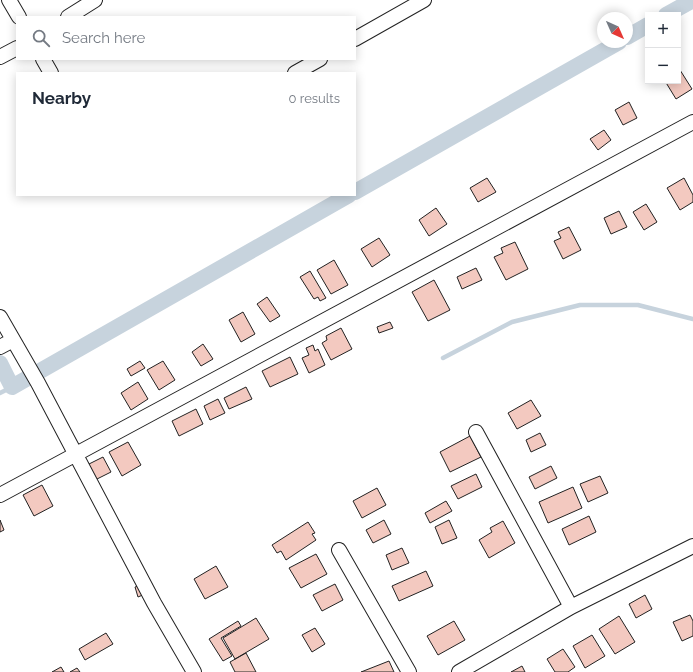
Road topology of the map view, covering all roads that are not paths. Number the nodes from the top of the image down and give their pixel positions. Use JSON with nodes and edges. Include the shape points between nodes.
{"nodes":[{"id":1,"x":10,"y":0,"type":"edge"},
{"id":2,"x":95,"y":0,"type":"edge"},
{"id":3,"x":424,"y":0,"type":"edge"},
{"id":4,"x":18,"y":16,"type":"edge"},
{"id":5,"x":70,"y":16,"type":"edge"},
{"id":6,"x":356,"y":38,"type":"edge"},
{"id":7,"x":16,"y":48,"type":"edge"},
{"id":8,"x":0,"y":56,"type":"edge"},
{"id":9,"x":44,"y":60,"type":"edge"},
{"id":10,"x":318,"y":60,"type":"edge"},
{"id":11,"x":50,"y":72,"type":"edge"},
{"id":12,"x":298,"y":72,"type":"edge"},
{"id":13,"x":693,"y":122,"type":"edge"},
{"id":14,"x":0,"y":317,"type":"edge"},
{"id":15,"x":13,"y":340,"type":"junction"},
{"id":16,"x":0,"y":347,"type":"edge"},
{"id":17,"x":476,"y":432,"type":"dead end"},
{"id":18,"x":75,"y":455,"type":"junction"},
{"id":19,"x":0,"y":494,"type":"edge"},
{"id":20,"x":693,"y":546,"type":"edge"},
{"id":21,"x":340,"y":550,"type":"dead end"},
{"id":22,"x":571,"y":607,"type":"junction"},
{"id":23,"x":194,"y":672,"type":"edge"},
{"id":24,"x":409,"y":672,"type":"edge"},
{"id":25,"x":459,"y":672,"type":"edge"}],
"edges":[{"from":1,"to":4,"type":"street"},
{"from":2,"to":5,"type":"street"},
{"from":3,"to":6,"type":"street"},
{"from":7,"to":8,"type":"street"},
{"from":9,"to":11,"type":"street"},
{"from":10,"to":12,"type":"street"},
{"from":13,"to":18,"type":"street"},
{"from":14,"to":15,"type":"street"},
{"from":15,"to":16,"type":"street"},
{"from":15,"to":18,"type":"street","via":[[38,382]]},
{"from":17,"to":22,"type":"street"},
{"from":18,"to":19,"type":"street"},
{"from":18,"to":23,"type":"street"},
{"from":20,"to":22,"type":"street"},
{"from":21,"to":24,"type":"street"},
{"from":22,"to":25,"type":"street"}]}
